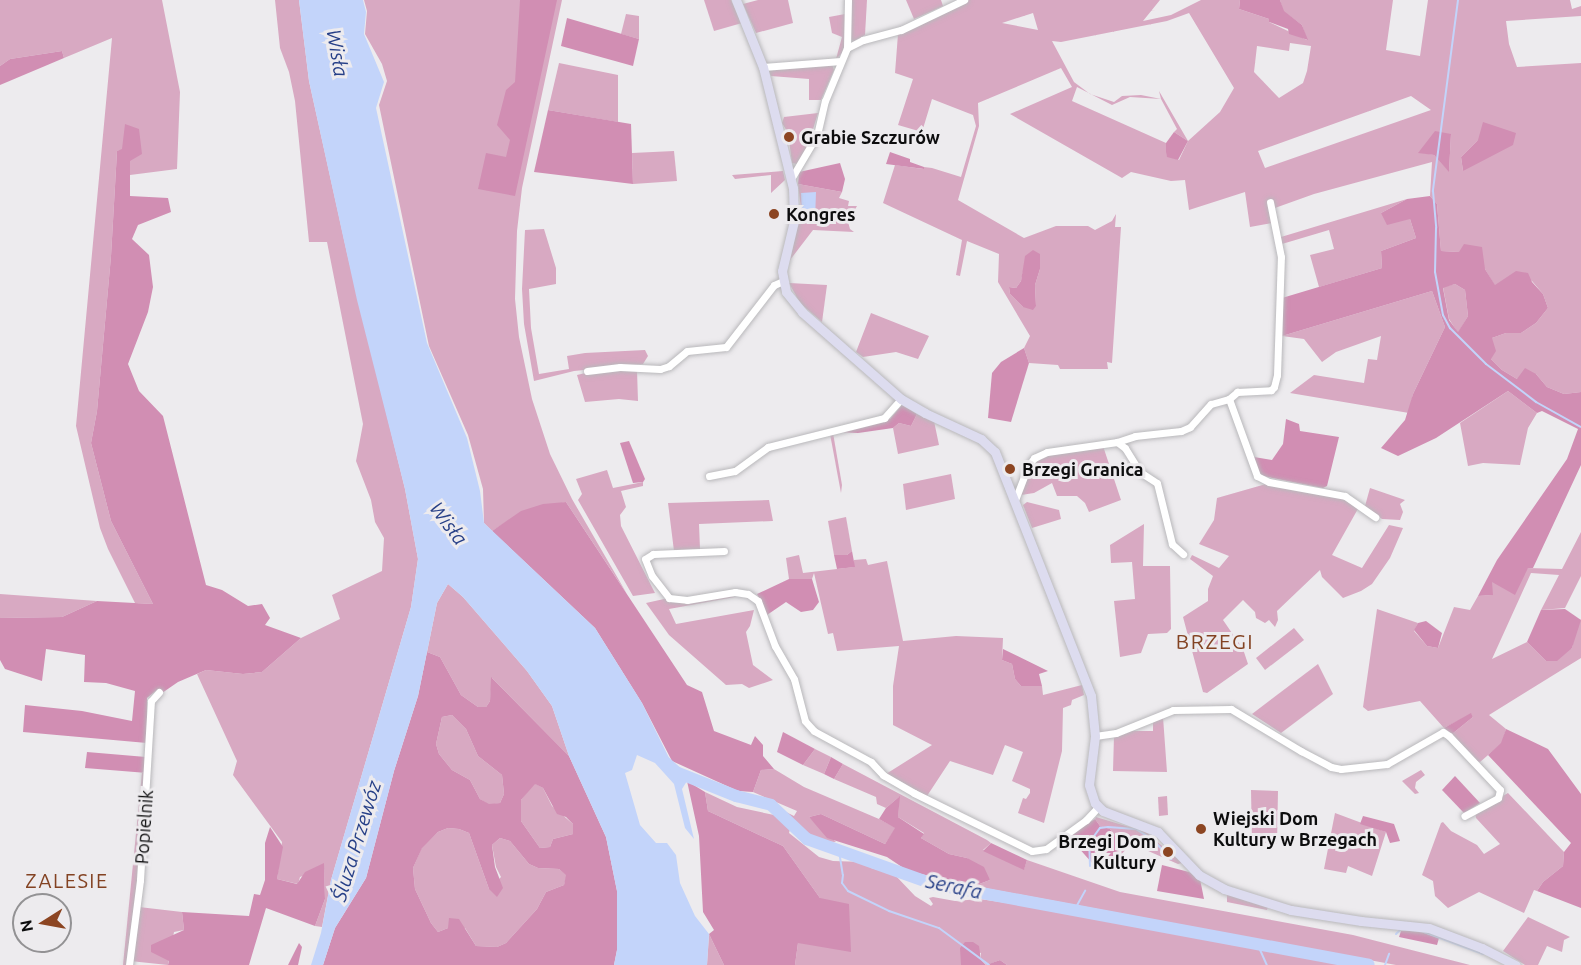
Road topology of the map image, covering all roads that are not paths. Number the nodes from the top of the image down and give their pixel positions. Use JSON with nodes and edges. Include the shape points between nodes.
{"nodes":[{"id":1,"x":736,"y":0,"type":"edge"},
{"id":2,"x":848,"y":0,"type":"edge"},
{"id":3,"x":964,"y":0,"type":"edge"},
{"id":4,"x":847,"y":48,"type":"junction"},
{"id":5,"x":841,"y":61,"type":"junction"},
{"id":6,"x":763,"y":67,"type":"junction"},
{"id":7,"x":791,"y":178,"type":"junction"},
{"id":8,"x":1270,"y":202,"type":"dead end"},
{"id":9,"x":783,"y":281,"type":"junction"},
{"id":10,"x":587,"y":371,"type":"dead end"},
{"id":11,"x":902,"y":399,"type":"junction"},
{"id":12,"x":1229,"y":399,"type":"junction"},
{"id":13,"x":1117,"y":442,"type":"junction"},
{"id":14,"x":709,"y":476,"type":"dead end"},
{"id":15,"x":1015,"y":500,"type":"junction"},
{"id":16,"x":1375,"y":517,"type":"dead end"},
{"id":17,"x":724,"y":551,"type":"dead end"},
{"id":18,"x":1183,"y":554,"type":"dead end"},
{"id":19,"x":159,"y":692,"type":"dead end"},
{"id":20,"x":1095,"y":736,"type":"junction"},
{"id":21,"x":1098,"y":807,"type":"junction"},
{"id":22,"x":1464,"y":816,"type":"dead end"},
{"id":23,"x":129,"y":965,"type":"edge"},
{"id":24,"x":1516,"y":965,"type":"edge"}],
"edges":[{"from":1,"to":6,"type":"street"},
{"from":2,"to":4,"type":"street"},
{"from":3,"to":4,"type":"street","via":[[901,30]]},
{"from":4,"to":5,"type":"street"},
{"from":5,"to":6,"type":"street"},
{"from":5,"to":7,"type":"street","via":[[817,135]]},
{"from":6,"to":7,"type":"street"},
{"from":7,"to":9,"type":"street","via":[[795,212],[783,263]]},
{"from":8,"to":12,"type":"street","via":[[1281,257],[1277,375],[1271,390],[1236,392]]},
{"from":9,"to":10,"type":"street","via":[[774,285],[726,347],[687,351],[660,369],[620,367]]},
{"from":9,"to":11,"type":"street","via":[[788,295],[802,312]]},
{"from":11,"to":14,"type":"street","via":[[884,418],[768,447],[735,471]]},
{"from":11,"to":15,"type":"street","via":[[988,445],[995,452]]},
{"from":12,"to":13,"type":"street","via":[[1211,404],[1185,429]]},
{"from":12,"to":16,"type":"street","via":[[1257,476],[1269,482],[1345,496]]},
{"from":13,"to":15,"type":"street","via":[[1040,455],[1028,466]]},
{"from":13,"to":18,"type":"street","via":[[1140,472],[1157,483],[1172,544]]},
{"from":15,"to":20,"type":"street","via":[[1085,677],[1094,709]]},
{"from":17,"to":21,"type":"street","via":[[653,554],[645,559],[669,598],[687,600],[735,592],[758,601],[794,679],[804,718],[814,731],[871,762],[883,775],[914,793],[1032,851],[1046,849]]},
{"from":19,"to":23,"type":"street","name":"Popielnik","via":[[151,701],[140,880]]},
{"from":20,"to":21,"type":"street","via":[[1089,790]]},
{"from":20,"to":22,"type":"street","via":[[1116,733],[1173,711],[1231,709],[1301,751],[1341,769],[1388,764],[1443,732],[1501,794]]},
{"from":21,"to":24,"type":"street","via":[[1158,832],[1203,878],[1224,889],[1291,910],[1429,928]]}]}
